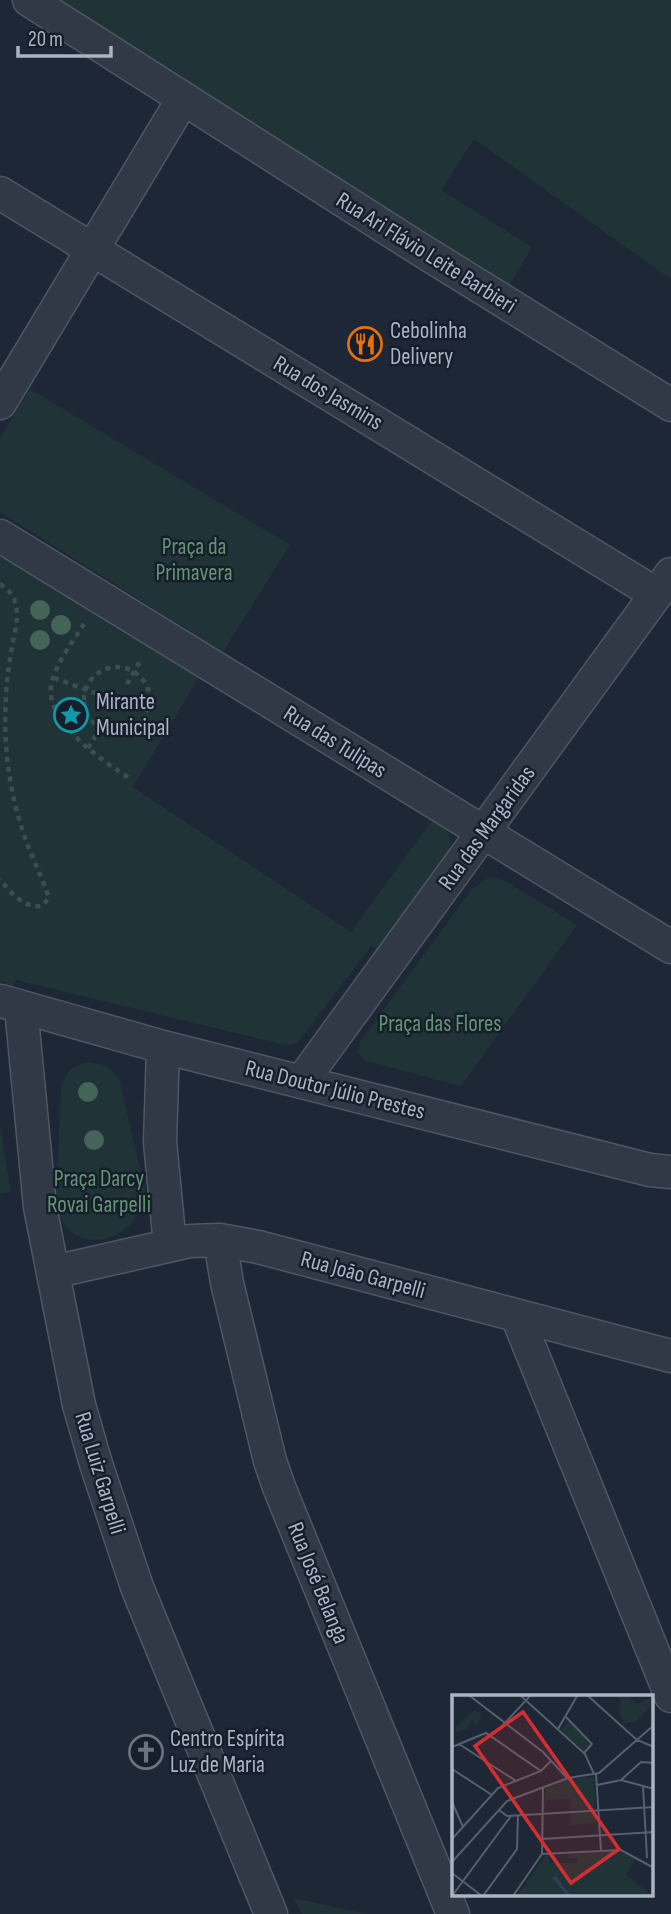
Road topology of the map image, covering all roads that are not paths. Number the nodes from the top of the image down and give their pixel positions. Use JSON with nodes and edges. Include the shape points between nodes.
{"nodes":[{"id":1,"x":29,"y":0,"type":"edge"},
{"id":2,"x":183,"y":99,"type":"junction"},
{"id":3,"x":0,"y":193,"type":"edge"},
{"id":4,"x":94,"y":250,"type":"junction"},
{"id":5,"x":0,"y":403,"type":"edge"},
{"id":6,"x":671,"y":405,"type":"edge"},
{"id":7,"x":0,"y":536,"type":"edge"},
{"id":8,"x":664,"y":584,"type":"edge"},
{"id":9,"x":483,"y":832,"type":"junction"},
{"id":10,"x":671,"y":947,"type":"edge"},
{"id":11,"x":10,"y":1004,"type":"edge"},
{"id":12,"x":163,"y":1047,"type":"junction"},
{"id":13,"x":302,"y":1081,"type":"junction"},
{"id":14,"x":671,"y":1172,"type":"edge"},
{"id":15,"x":220,"y":1240,"type":"junction"},
{"id":16,"x":170,"y":1245,"type":"junction"},
{"id":17,"x":52,"y":1272,"type":"junction"},
{"id":18,"x":517,"y":1316,"type":"junction"},
{"id":19,"x":671,"y":1356,"type":"edge"},
{"id":20,"x":671,"y":1696,"type":"edge"},
{"id":21,"x":271,"y":1914,"type":"edge"},
{"id":22,"x":453,"y":1914,"type":"edge"}],
"edges":[{"from":1,"to":2,"type":"street","name":"Rua Ari Flávio Leite Barbieri"},
{"from":2,"to":4,"type":"street"},
{"from":2,"to":6,"type":"street","name":"Rua Ari Flávio Leite Barbieri"},
{"from":3,"to":4,"type":"street","name":"Rua dos Jasmins"},
{"from":4,"to":5,"type":"street"},
{"from":4,"to":8,"type":"street","name":"Rua dos Jasmins"},
{"from":7,"to":9,"type":"street","name":"Rua das Tulipas"},
{"from":8,"to":9,"type":"street","name":"Rua das Margaridas"},
{"from":9,"to":10,"type":"street","name":"Rua das Tulipas"},
{"from":9,"to":13,"type":"street","name":"Rua das Margaridas"},
{"from":11,"to":12,"type":"street","name":"Rua Doutor Júlio Prestes"},
{"from":11,"to":17,"type":"street","name":"Rua Luiz Garpelli"},
{"from":12,"to":13,"type":"street","name":"Rua Doutor Júlio Prestes"},
{"from":12,"to":16,"type":"street","via":[[160,1142]]},
{"from":13,"to":14,"type":"street","name":"Rua Doutor Júlio Prestes"},
{"from":15,"to":16,"type":"street","name":"Rua João Garpelli"},
{"from":15,"to":18,"type":"street","name":"Rua João Garpelli"},
{"from":15,"to":22,"type":"street","name":"Rua José Belanga","via":[[279,1487]]},
{"from":16,"to":17,"type":"street","name":"Rua João Garpelli"},
{"from":17,"to":21,"type":"street","name":"Rua Luiz Garpelli","via":[[79,1405],[116,1529]]},
{"from":18,"to":19,"type":"street","name":"Rua João Garpelli"},
{"from":18,"to":20,"type":"street"}]}
